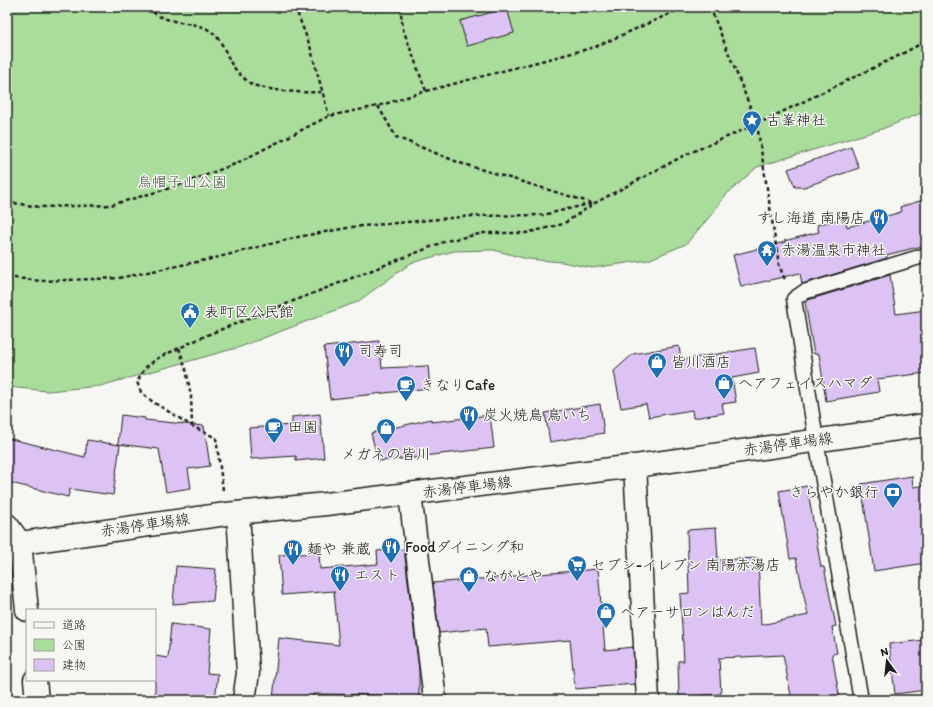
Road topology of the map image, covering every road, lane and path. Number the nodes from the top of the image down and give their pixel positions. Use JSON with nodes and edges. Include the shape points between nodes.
{"nodes":[{"id":1,"x":148,"y":7,"type":"edge"},
{"id":2,"x":295,"y":7,"type":"edge"},
{"id":3,"x":400,"y":7,"type":"edge"},
{"id":4,"x":685,"y":7,"type":"edge"},
{"id":5,"x":710,"y":7,"type":"edge"},
{"id":6,"x":926,"y":41,"type":"edge"},
{"id":7,"x":426,"y":91,"type":"junction"},
{"id":8,"x":323,"y":92,"type":"junction"},
{"id":9,"x":378,"y":106,"type":"junction"},
{"id":10,"x":329,"y":116,"type":"junction"},
{"id":11,"x":757,"y":124,"type":"junction"},
{"id":12,"x":7,"y":202,"type":"edge"},
{"id":13,"x":595,"y":203,"type":"junction"},
{"id":14,"x":926,"y":255,"type":"edge"},
{"id":15,"x":779,"y":265,"type":"dead end"},
{"id":16,"x":7,"y":278,"type":"edge"},
{"id":17,"x":179,"y":348,"type":"junction"},
{"id":18,"x":926,"y":425,"type":"edge"},
{"id":19,"x":192,"y":426,"type":"junction"},
{"id":20,"x":816,"y":440,"type":"junction"},
{"id":21,"x":635,"y":466,"type":"junction"},
{"id":22,"x":410,"y":494,"type":"junction"},
{"id":23,"x":232,"y":514,"type":"junction"},
{"id":24,"x":7,"y":525,"type":"edge"},
{"id":25,"x":14,"y":544,"type":"edge"},
{"id":26,"x":27,"y":609,"type":"edge"},
{"id":27,"x":35,"y":681,"type":"edge"},
{"id":28,"x":37,"y":700,"type":"edge"},
{"id":29,"x":244,"y":700,"type":"edge"},
{"id":30,"x":435,"y":700,"type":"edge"},
{"id":31,"x":648,"y":700,"type":"edge"},
{"id":32,"x":861,"y":700,"type":"edge"}],
"edges":[{"from":1,"to":8,"type":"path","via":[[165,20],[198,25],[211,31],[225,48],[231,64],[252,84],[296,93]]},
{"from":2,"to":8,"type":"path","via":[[310,46]]},
{"from":3,"to":7,"type":"path","via":[[403,29]]},
{"from":4,"to":7,"type":"path","via":[[595,47]]},
{"from":5,"to":11,"type":"path"},
{"from":6,"to":11,"type":"path"},
{"from":7,"to":9,"type":"path"},
{"from":8,"to":10,"type":"path"},
{"from":9,"to":10,"type":"path"},
{"from":9,"to":13,"type":"path","via":[[396,137],[460,163]]},
{"from":10,"to":12,"type":"path","via":[[235,164],[177,186],[111,205],[40,207]]},
{"from":11,"to":13,"type":"path","via":[[685,155]]},
{"from":11,"to":15,"type":"path"},
{"from":13,"to":16,"type":"path","via":[[543,215],[473,216],[352,226],[119,278],[41,281]]},
{"from":13,"to":17,"type":"path","via":[[563,224],[526,233],[484,233],[446,241]]},
{"from":14,"to":20,"type":"lane","via":[[804,292],[794,300]]},
{"from":17,"to":19,"type":"path","via":[[191,396]]},
{"from":17,"to":19,"type":"path","via":[[158,358],[145,368],[137,382],[141,392],[147,397]]},
{"from":18,"to":20,"type":"main road","name":"赤湯停車場線"},
{"from":19,"to":23,"type":"path","via":[[216,438]]},
{"from":20,"to":21,"type":"main road","name":"赤湯停車場線"},
{"from":20,"to":32,"type":"lane"},
{"from":21,"to":22,"type":"main road","name":"赤湯停車場線"},
{"from":21,"to":31,"type":"main road"},
{"from":22,"to":23,"type":"main road","name":"赤湯停車場線"},
{"from":22,"to":30,"type":"main road"},
{"from":23,"to":25,"type":"main road","name":"赤湯停車場線"},
{"from":23,"to":29,"type":"main road","via":[[248,673]]},
{"from":24,"to":25,"type":"main road"},
{"from":25,"to":26,"type":"main road"},
{"from":27,"to":28,"type":"main road"}]}
